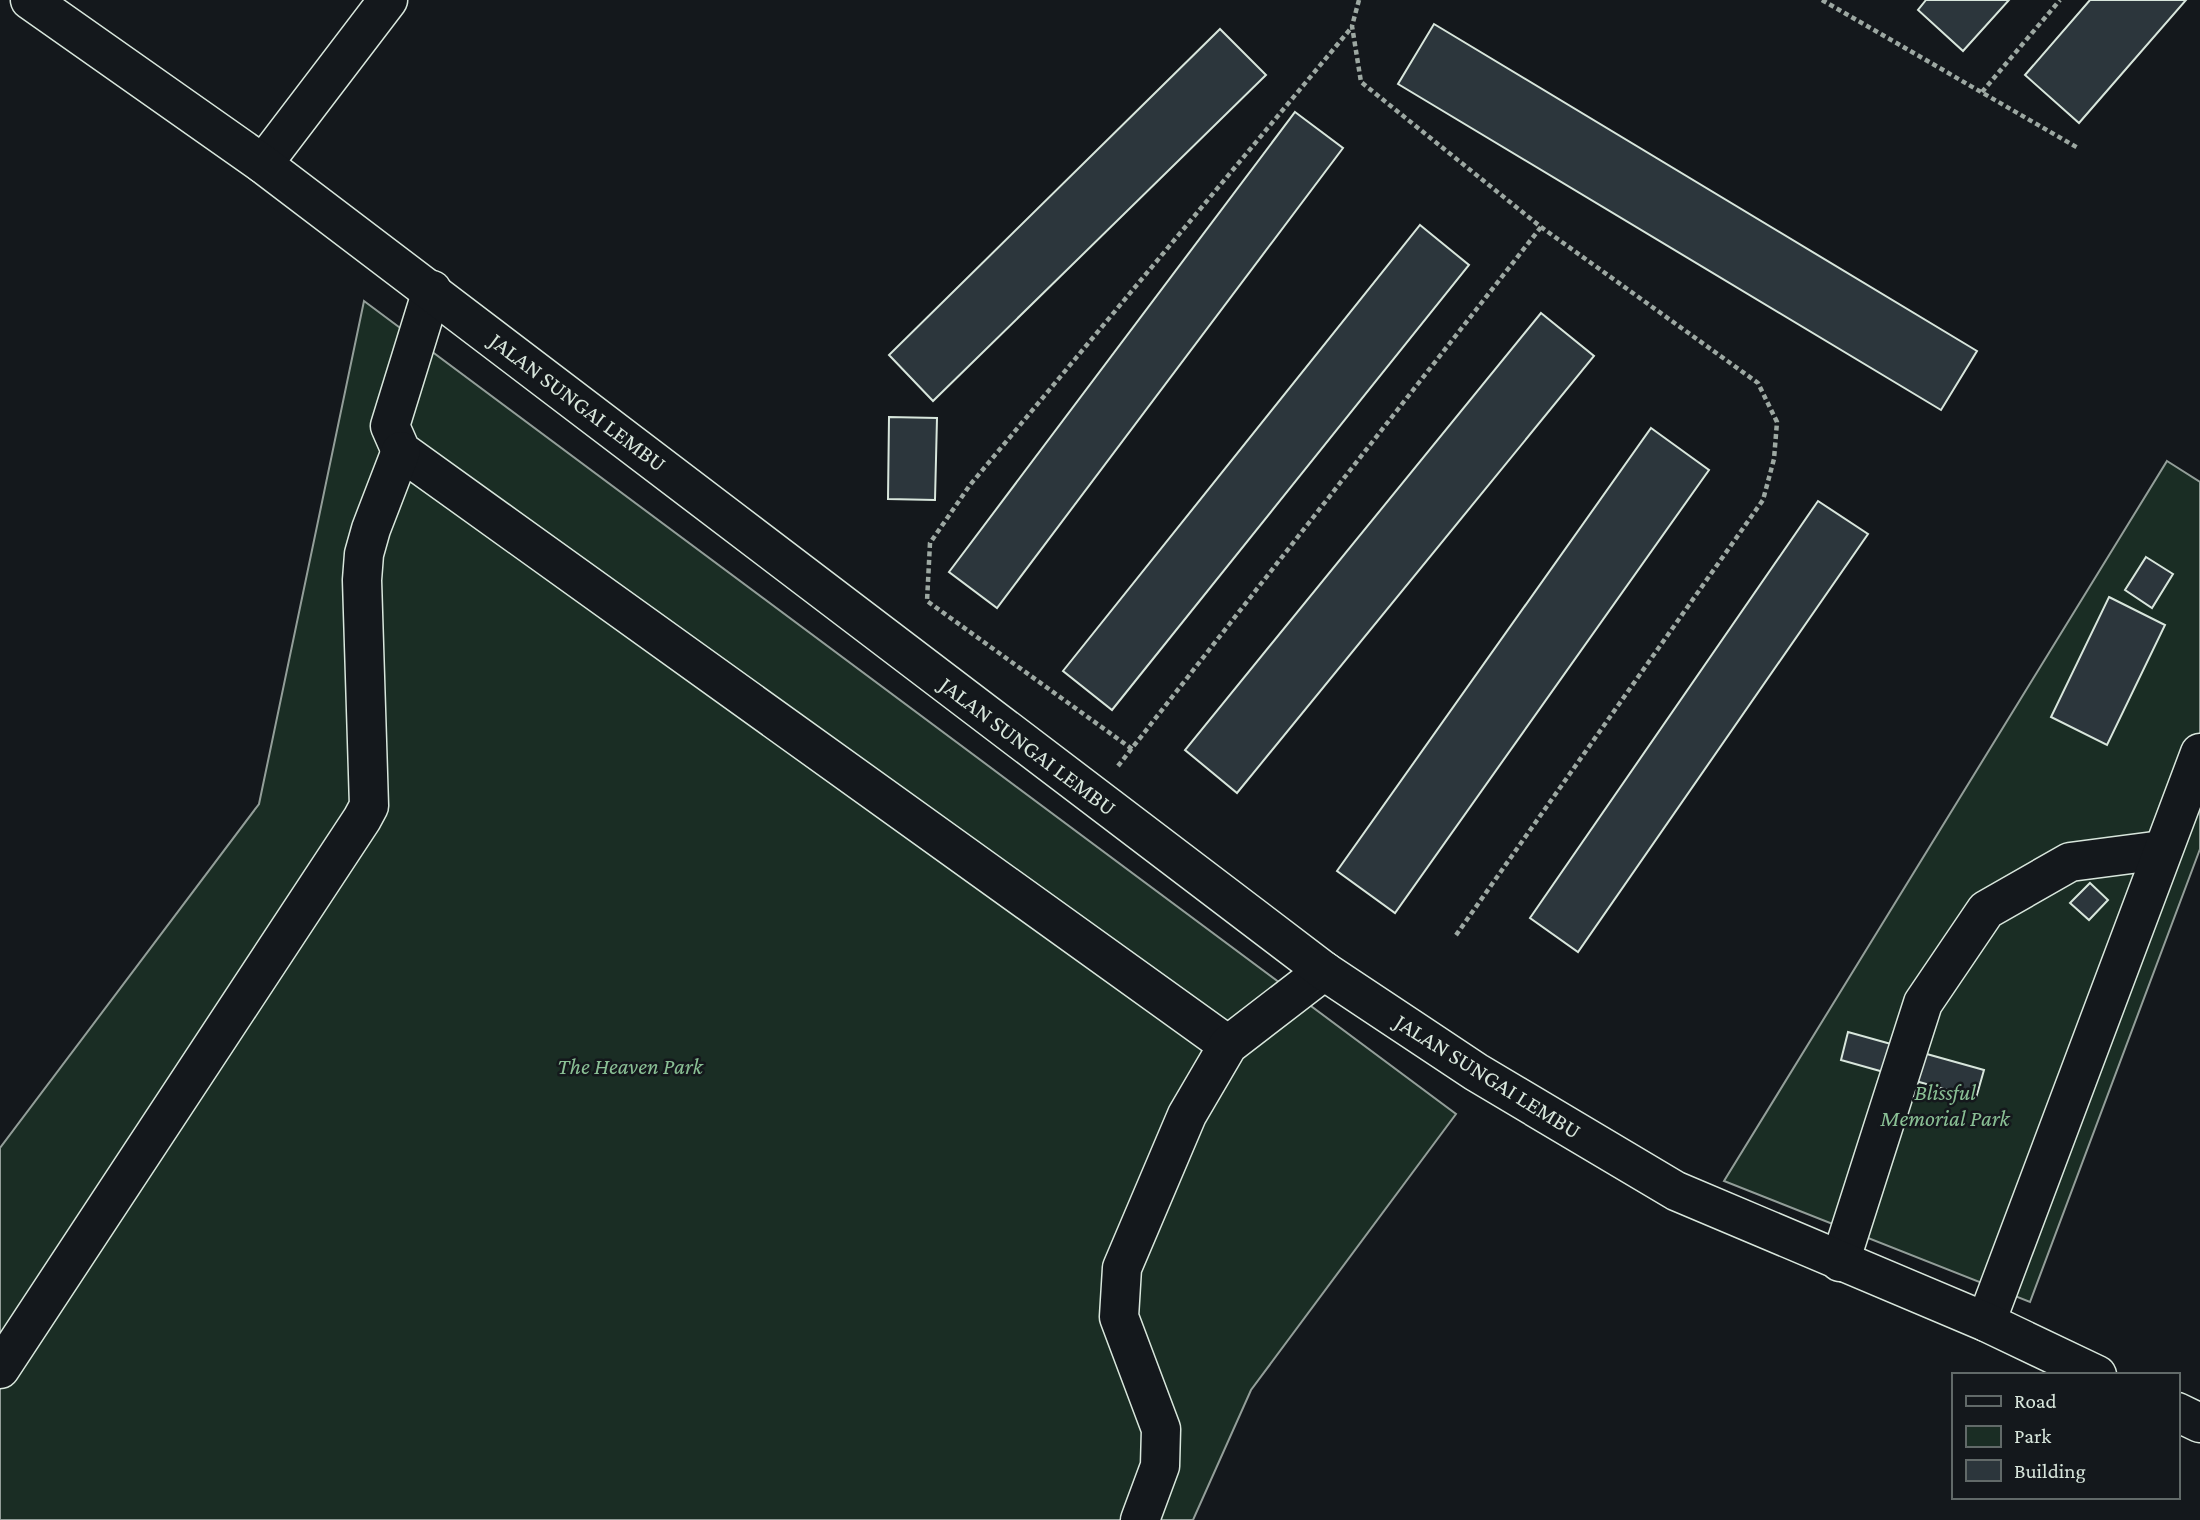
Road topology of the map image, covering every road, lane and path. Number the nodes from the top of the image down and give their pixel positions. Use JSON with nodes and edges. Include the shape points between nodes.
{"nodes":[{"id":1,"x":30,"y":0,"type":"edge"},
{"id":2,"x":388,"y":0,"type":"edge"},
{"id":3,"x":1359,"y":0,"type":"edge"},
{"id":4,"x":1822,"y":0,"type":"edge"},
{"id":5,"x":2060,"y":0,"type":"edge"},
{"id":6,"x":1352,"y":26,"type":"junction"},
{"id":7,"x":1982,"y":92,"type":"junction"},
{"id":8,"x":2078,"y":148,"type":"dead end"},
{"id":9,"x":263,"y":164,"type":"junction"},
{"id":10,"x":1541,"y":227,"type":"junction"},
{"id":11,"x":432,"y":290,"type":"junction"},
{"id":12,"x":401,"y":451,"type":"junction"},
{"id":13,"x":1132,"y":749,"type":"junction"},
{"id":14,"x":2200,"y":754,"type":"edge"},
{"id":15,"x":1094,"y":797,"type":"junction"},
{"id":16,"x":2162,"y":850,"type":"junction"},
{"id":17,"x":1454,"y":938,"type":"dead end"},
{"id":18,"x":1324,"y":971,"type":"junction"},
{"id":19,"x":1228,"y":1045,"type":"junction"},
{"id":20,"x":1840,"y":1262,"type":"junction"},
{"id":21,"x":1986,"y":1322,"type":"junction"},
{"id":22,"x":0,"y":1369,"type":"edge"},
{"id":23,"x":2093,"y":1373,"type":"edge"},
{"id":24,"x":2179,"y":1413,"type":"edge"},
{"id":25,"x":2200,"y":1423,"type":"edge"},
{"id":26,"x":1140,"y":1520,"type":"edge"}],
"edges":[{"from":1,"to":9,"type":"main road","name":"JALAN SUNGAI LEMBU"},
{"from":2,"to":9,"type":"main road"},
{"from":3,"to":6,"type":"path"},
{"from":4,"to":7,"type":"path"},
{"from":5,"to":7,"type":"path"},
{"from":6,"to":10,"type":"path","via":[[1362,82]]},
{"from":6,"to":13,"type":"path","via":[[970,485],[930,543],[927,601]]},
{"from":7,"to":8,"type":"path"},
{"from":9,"to":11,"type":"main road","name":"JALAN SUNGAI LEMBU"},
{"from":10,"to":13,"type":"path"},
{"from":10,"to":17,"type":"path","via":[[1758,383],[1777,422],[1774,459],[1763,500]]},
{"from":11,"to":12,"type":"main road","via":[[390,426]]},
{"from":11,"to":15,"type":"main road","name":"JALAN SUNGAI LEMBU"},
{"from":12,"to":19,"type":"main road"},
{"from":12,"to":22,"type":"main road","via":[[364,554],[369,806]]},
{"from":13,"to":15,"type":"path"},
{"from":14,"to":16,"type":"main road"},
{"from":15,"to":18,"type":"main road","name":"JALAN SUNGAI LEMBU"},
{"from":16,"to":20,"type":"main road","via":[[2070,862],[1986,910],[1923,1003]]},
{"from":16,"to":21,"type":"main road"},
{"from":18,"to":19,"type":"main road"},
{"from":18,"to":20,"type":"main road","name":"JALAN SUNGAI LEMBU","via":[[1476,1072],[1676,1192]]},
{"from":19,"to":26,"type":"main road","via":[[1187,1115],[1122,1268],[1119,1317],[1161,1429],[1160,1466]]},
{"from":20,"to":21,"type":"main road","name":"JALAN SUNGAI LEMBU"},
{"from":21,"to":23,"type":"main road","name":"JALAN SUNGAI LEMBU"},
{"from":24,"to":25,"type":"main road"}]}
